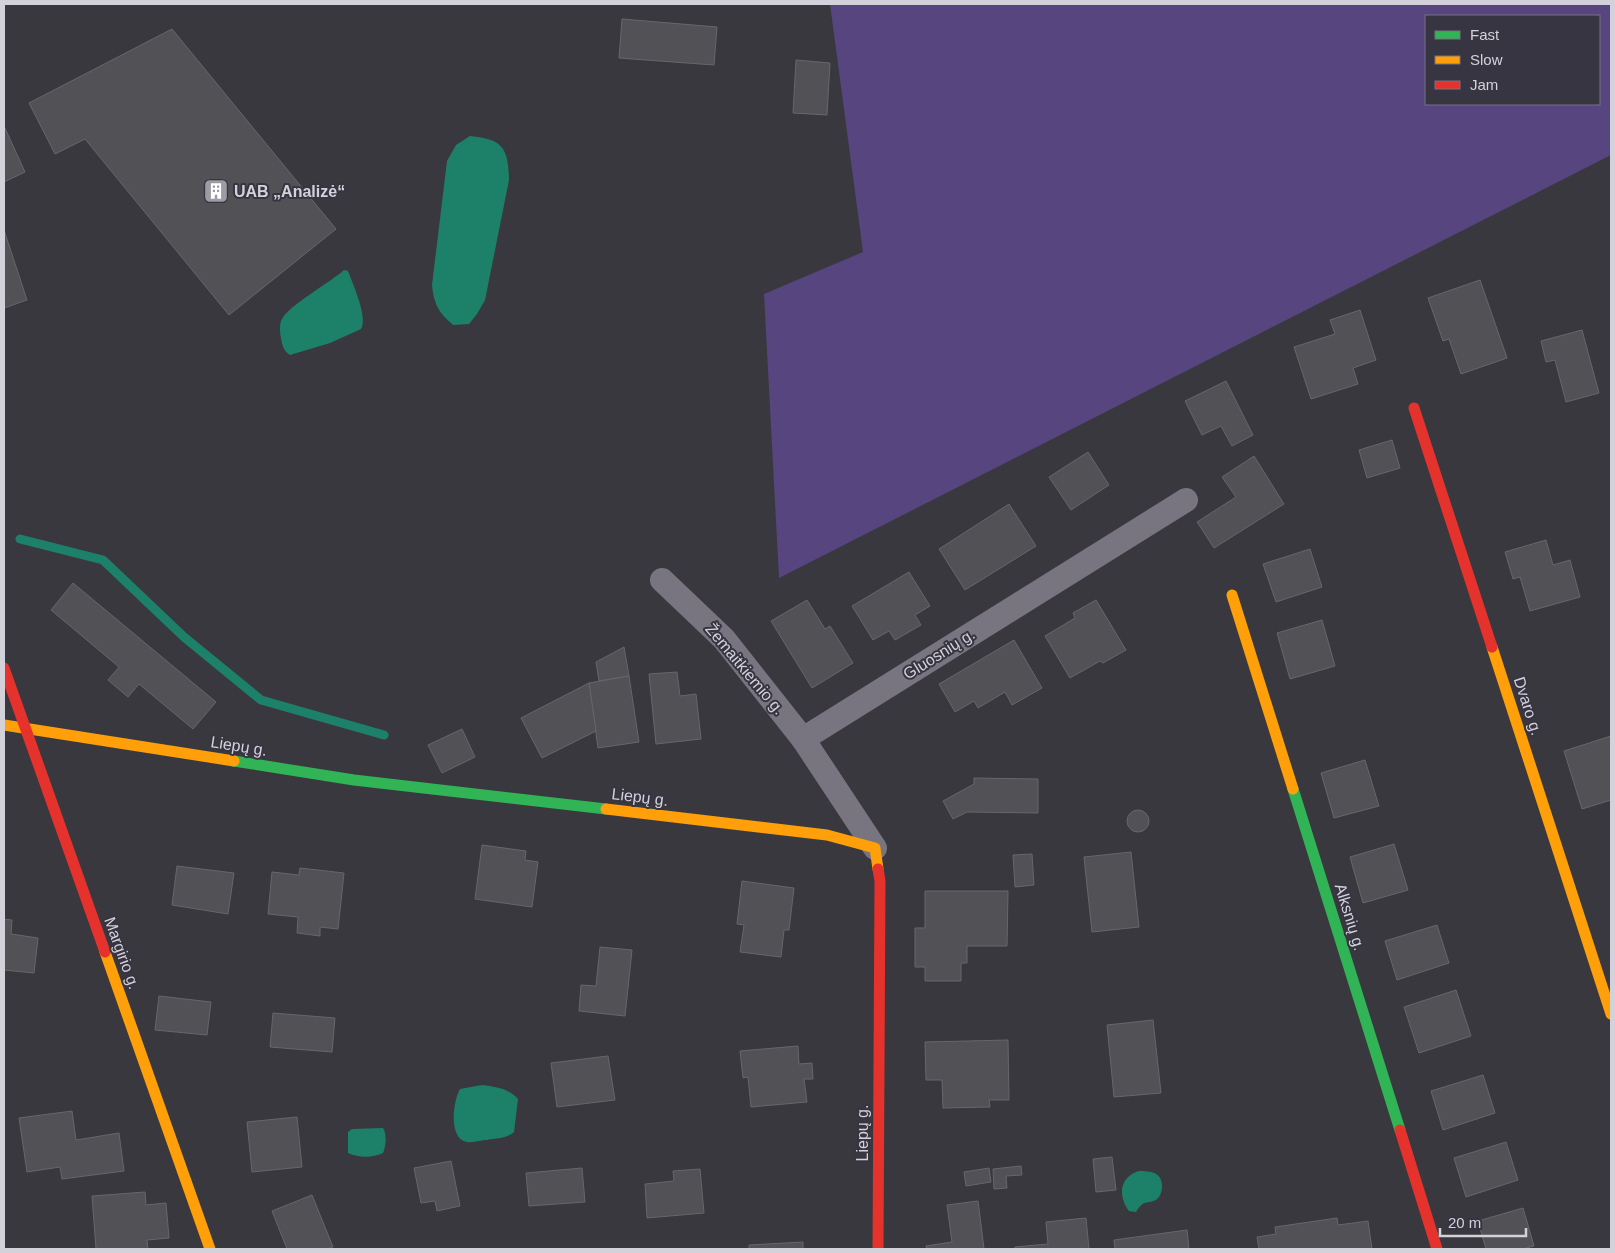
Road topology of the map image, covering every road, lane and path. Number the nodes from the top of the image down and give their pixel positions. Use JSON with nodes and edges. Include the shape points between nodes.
{"nodes":[{"id":1,"x":1414,"y":408,"type":"dead end"},
{"id":2,"x":1186,"y":500,"type":"dead end"},
{"id":3,"x":662,"y":580,"type":"dead end"},
{"id":4,"x":1232,"y":595,"type":"dead end"},
{"id":5,"x":4,"y":668,"type":"edge"},
{"id":6,"x":4,"y":725,"type":"edge"},
{"id":7,"x":25,"y":728,"type":"junction"},
{"id":8,"x":803,"y":739,"type":"junction"},
{"id":9,"x":875,"y":848,"type":"junction"},
{"id":10,"x":1611,"y":1014,"type":"edge"},
{"id":11,"x":210,"y":1249,"type":"edge"},
{"id":12,"x":878,"y":1249,"type":"edge"},
{"id":13,"x":1437,"y":1249,"type":"edge"}],
"edges":[{"from":1,"to":10,"type":"street","name":"Dvaro g."},
{"from":2,"to":8,"type":"street","name":"Gluosnių g."},
{"from":3,"to":8,"type":"street","name":"Žemaitkiemio g.","via":[[724,639]]},
{"from":4,"to":13,"type":"street","name":"Alksnių g."},
{"from":5,"to":7,"type":"street","name":"Margirio g."},
{"from":6,"to":7,"type":"street","name":"Liepų g."},
{"from":7,"to":9,"type":"street","name":"Liepų g.","via":[[354,780],[827,835]]},
{"from":7,"to":11,"type":"street","name":"Margirio g."},
{"from":8,"to":9,"type":"street"},
{"from":9,"to":12,"type":"street","name":"Liepų g.","via":[[880,881]]}]}
